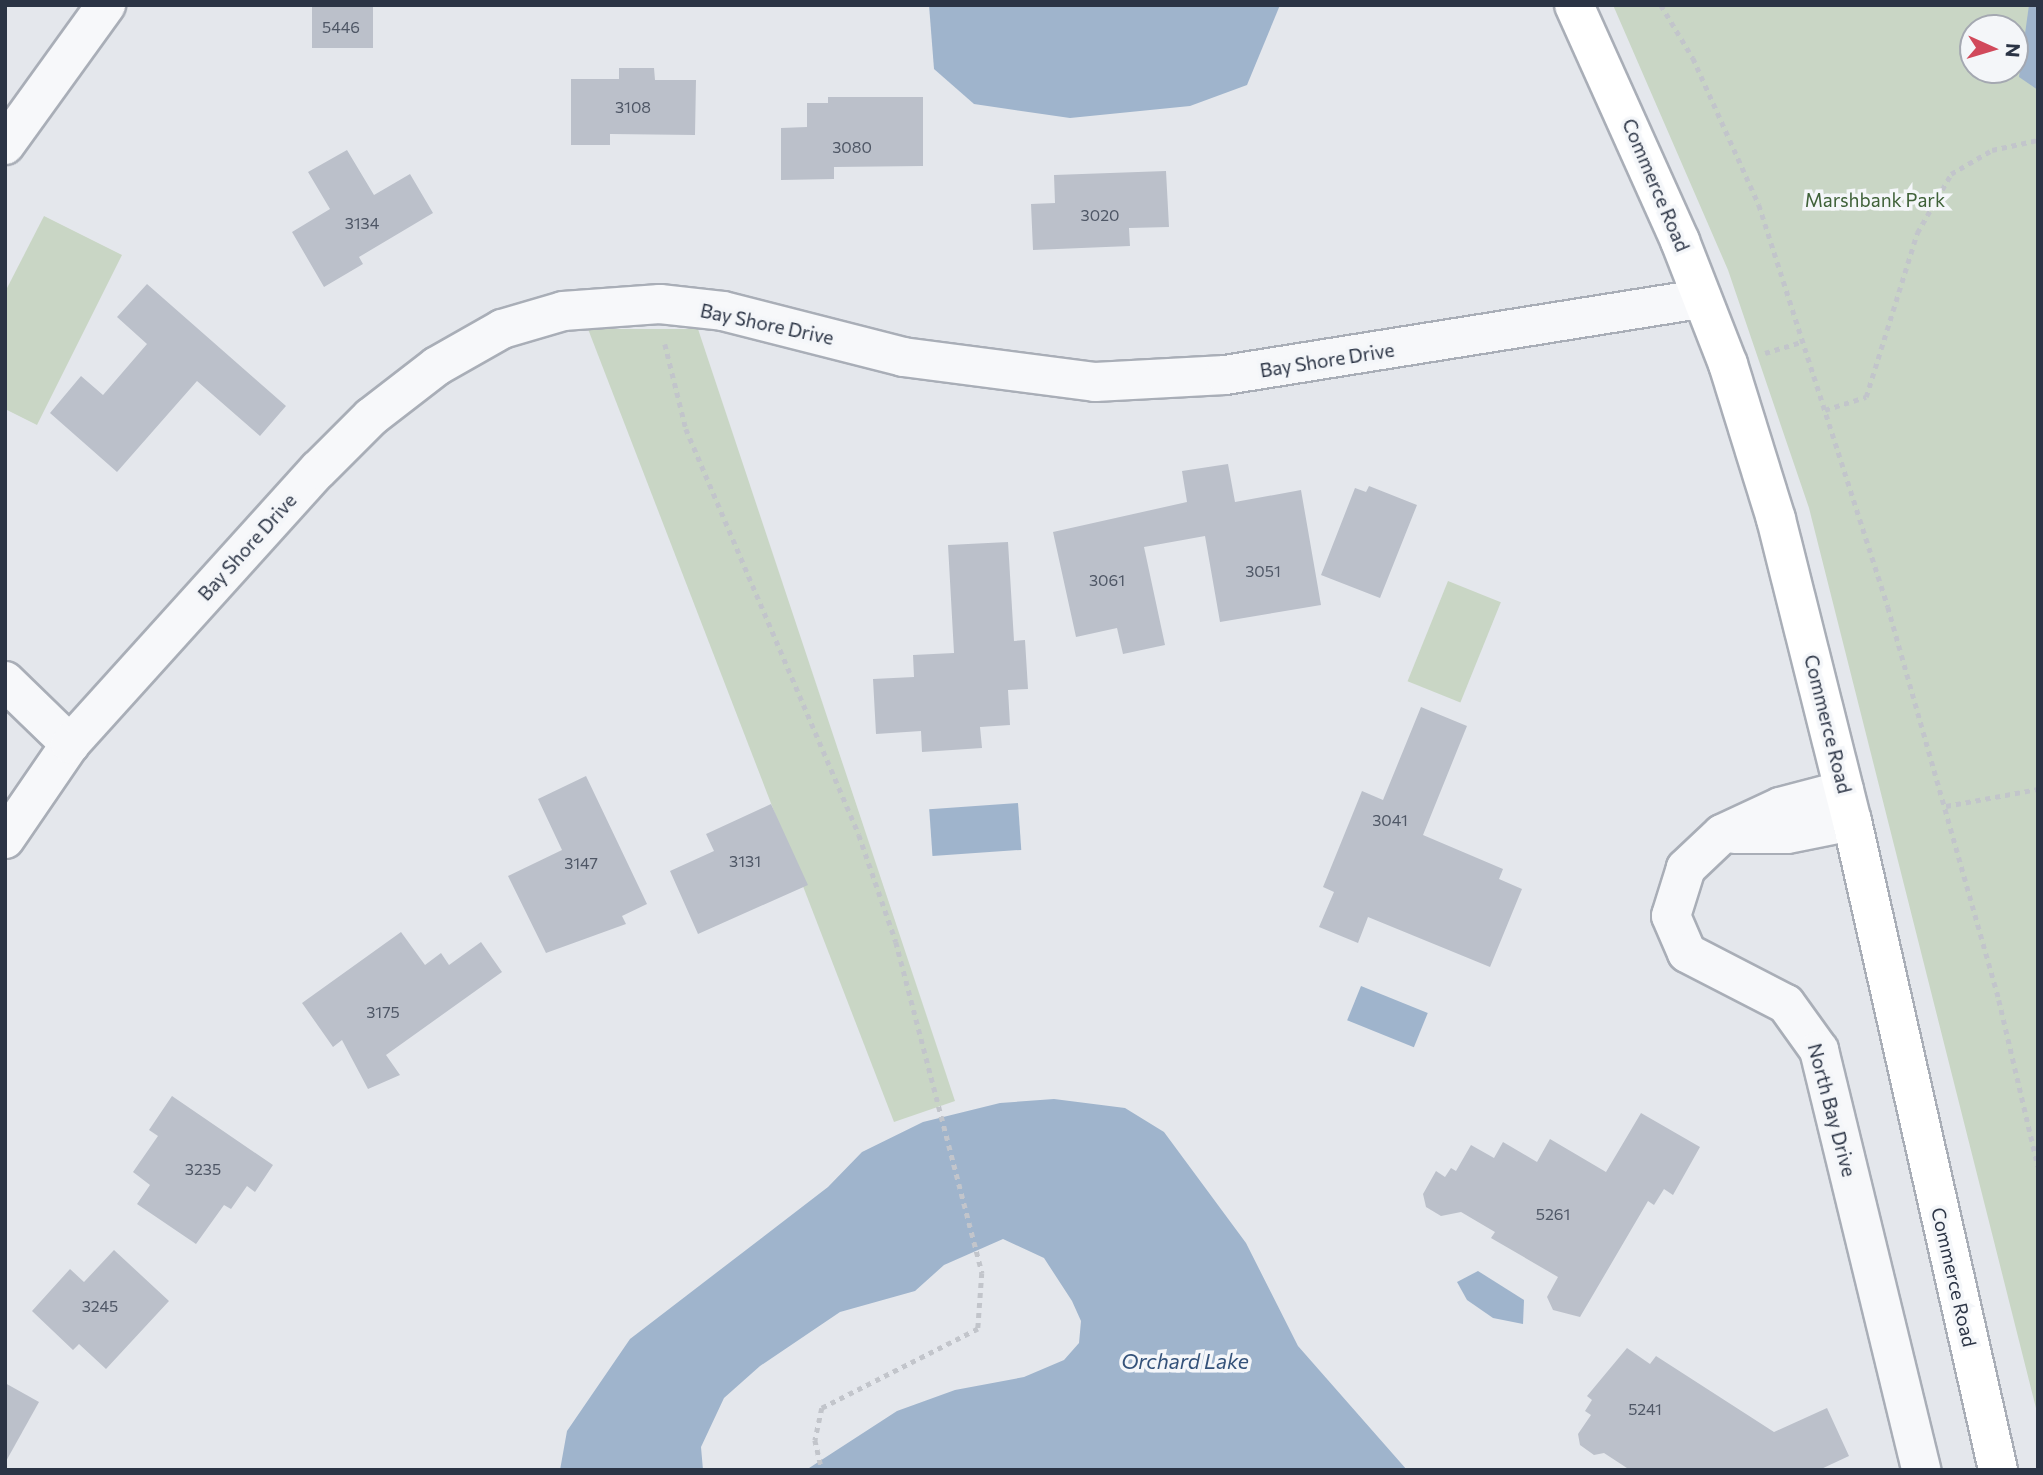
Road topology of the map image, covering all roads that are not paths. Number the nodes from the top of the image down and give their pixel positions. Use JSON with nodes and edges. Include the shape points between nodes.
{"nodes":[{"id":1,"x":106,"y":5,"type":"edge"},
{"id":2,"x":1574,"y":5,"type":"edge"},
{"id":3,"x":5,"y":145,"type":"edge"},
{"id":4,"x":1702,"y":299,"type":"junction"},
{"id":5,"x":5,"y":681,"type":"edge"},
{"id":6,"x":70,"y":744,"type":"junction"},
{"id":7,"x":1848,"y":805,"type":"junction"},
{"id":8,"x":5,"y":839,"type":"edge"},
{"id":9,"x":1921,"y":1470,"type":"edge"},
{"id":10,"x":1998,"y":1470,"type":"edge"}],
"edges":[{"from":1,"to":3,"type":"street"},
{"from":2,"to":4,"type":"main road","name":"Commerce Road"},
{"from":4,"to":6,"type":"street","name":"Bay Shore Drive","via":[[1225,375],[1095,382],[903,356],[723,311],[660,304],[563,311],[502,329],[437,366],[371,416]]},
{"from":4,"to":7,"type":"main road","name":"Commerce Road","via":[[1779,529]]},
{"from":5,"to":6,"type":"street"},
{"from":6,"to":8,"type":"street","name":"Bay Shore Drive"},
{"from":7,"to":9,"type":"street","name":"North Bay Drive","via":[[1787,834],[1722,834],[1681,877],[1672,903],[1674,929],[1700,963],[1795,1012],[1819,1050]]},
{"from":7,"to":10,"type":"main road","name":"Commerce Road"}]}
